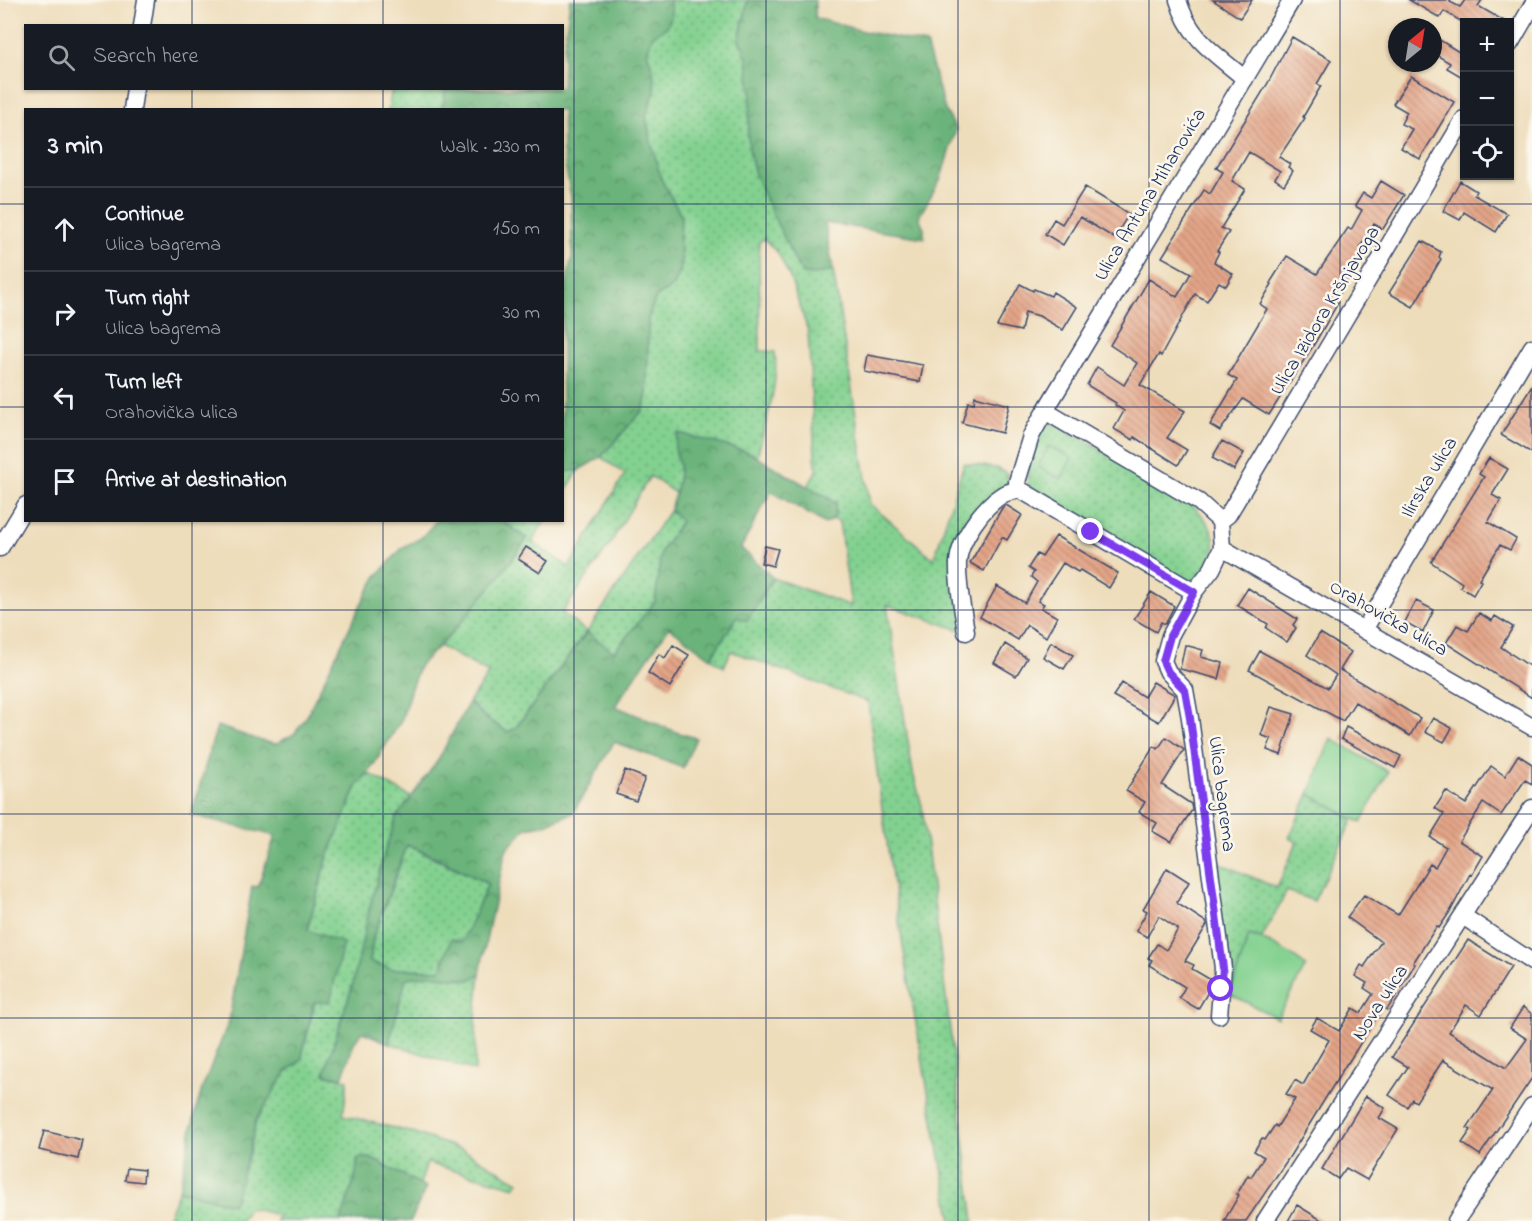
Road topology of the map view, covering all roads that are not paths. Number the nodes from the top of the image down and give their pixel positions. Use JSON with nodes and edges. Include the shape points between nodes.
{"nodes":[{"id":1,"x":146,"y":0,"type":"edge"},
{"id":2,"x":1178,"y":0,"type":"edge"},
{"id":3,"x":1292,"y":0,"type":"edge"},
{"id":4,"x":1532,"y":6,"type":"edge"},
{"id":5,"x":142,"y":24,"type":"edge"},
{"id":6,"x":1514,"y":36,"type":"edge"},
{"id":7,"x":1245,"y":79,"type":"junction"},
{"id":8,"x":135,"y":90,"type":"edge"},
{"id":9,"x":132,"y":108,"type":"edge"},
{"id":10,"x":1460,"y":126,"type":"edge"},
{"id":11,"x":1532,"y":347,"type":"edge"},
{"id":12,"x":1045,"y":411,"type":"junction"},
{"id":13,"x":1019,"y":489,"type":"junction"},
{"id":14,"x":24,"y":508,"type":"edge"},
{"id":15,"x":1220,"y":521,"type":"junction"},
{"id":16,"x":0,"y":548,"type":"edge"},
{"id":17,"x":1222,"y":548,"type":"junction"},
{"id":18,"x":1194,"y":592,"type":"junction"},
{"id":19,"x":1364,"y":630,"type":"junction"},
{"id":20,"x":966,"y":632,"type":"dead end"},
{"id":21,"x":1532,"y":727,"type":"edge"},
{"id":22,"x":1532,"y":808,"type":"edge"},
{"id":23,"x":1463,"y":916,"type":"junction"},
{"id":24,"x":1532,"y":962,"type":"edge"},
{"id":25,"x":1219,"y":1015,"type":"dead end"},
{"id":26,"x":1532,"y":1106,"type":"edge"},
{"id":27,"x":1265,"y":1221,"type":"edge"},
{"id":28,"x":1456,"y":1221,"type":"edge"}],
"edges":[{"from":1,"to":5,"type":"street"},
{"from":2,"to":7,"type":"street","via":[[1191,31]]},
{"from":3,"to":7,"type":"street","name":"Ulica Antuna Mihanovića"},
{"from":4,"to":6,"type":"street"},
{"from":7,"to":12,"type":"street","name":"Ulica Antuna Mihanovića"},
{"from":8,"to":9,"type":"street"},
{"from":10,"to":15,"type":"street","name":"Ulica Izidora Kršnjavoga","via":[[1228,515]]},
{"from":11,"to":19,"type":"street","name":"Ilirska ulica"},
{"from":12,"to":13,"type":"street","via":[[1031,436],[1017,482]]},
{"from":12,"to":15,"type":"street","via":[[1199,502]]},
{"from":13,"to":18,"type":"street"},
{"from":13,"to":20,"type":"street","via":[[1004,493],[991,503],[960,550],[959,584]]},
{"from":14,"to":16,"type":"street"},
{"from":15,"to":17,"type":"street"},
{"from":17,"to":18,"type":"street"},
{"from":17,"to":19,"type":"street","name":"Orahovička ulica"},
{"from":18,"to":25,"type":"street","name":"Ulica bagrema","via":[[1170,636],[1163,661],[1185,690],[1190,718],[1223,968]]},
{"from":19,"to":21,"type":"street","name":"Orahovička ulica"},
{"from":22,"to":23,"type":"street","name":"Nova ulica"},
{"from":23,"to":24,"type":"street"},
{"from":23,"to":27,"type":"street","name":"Nova ulica"},
{"from":26,"to":28,"type":"street"}]}
